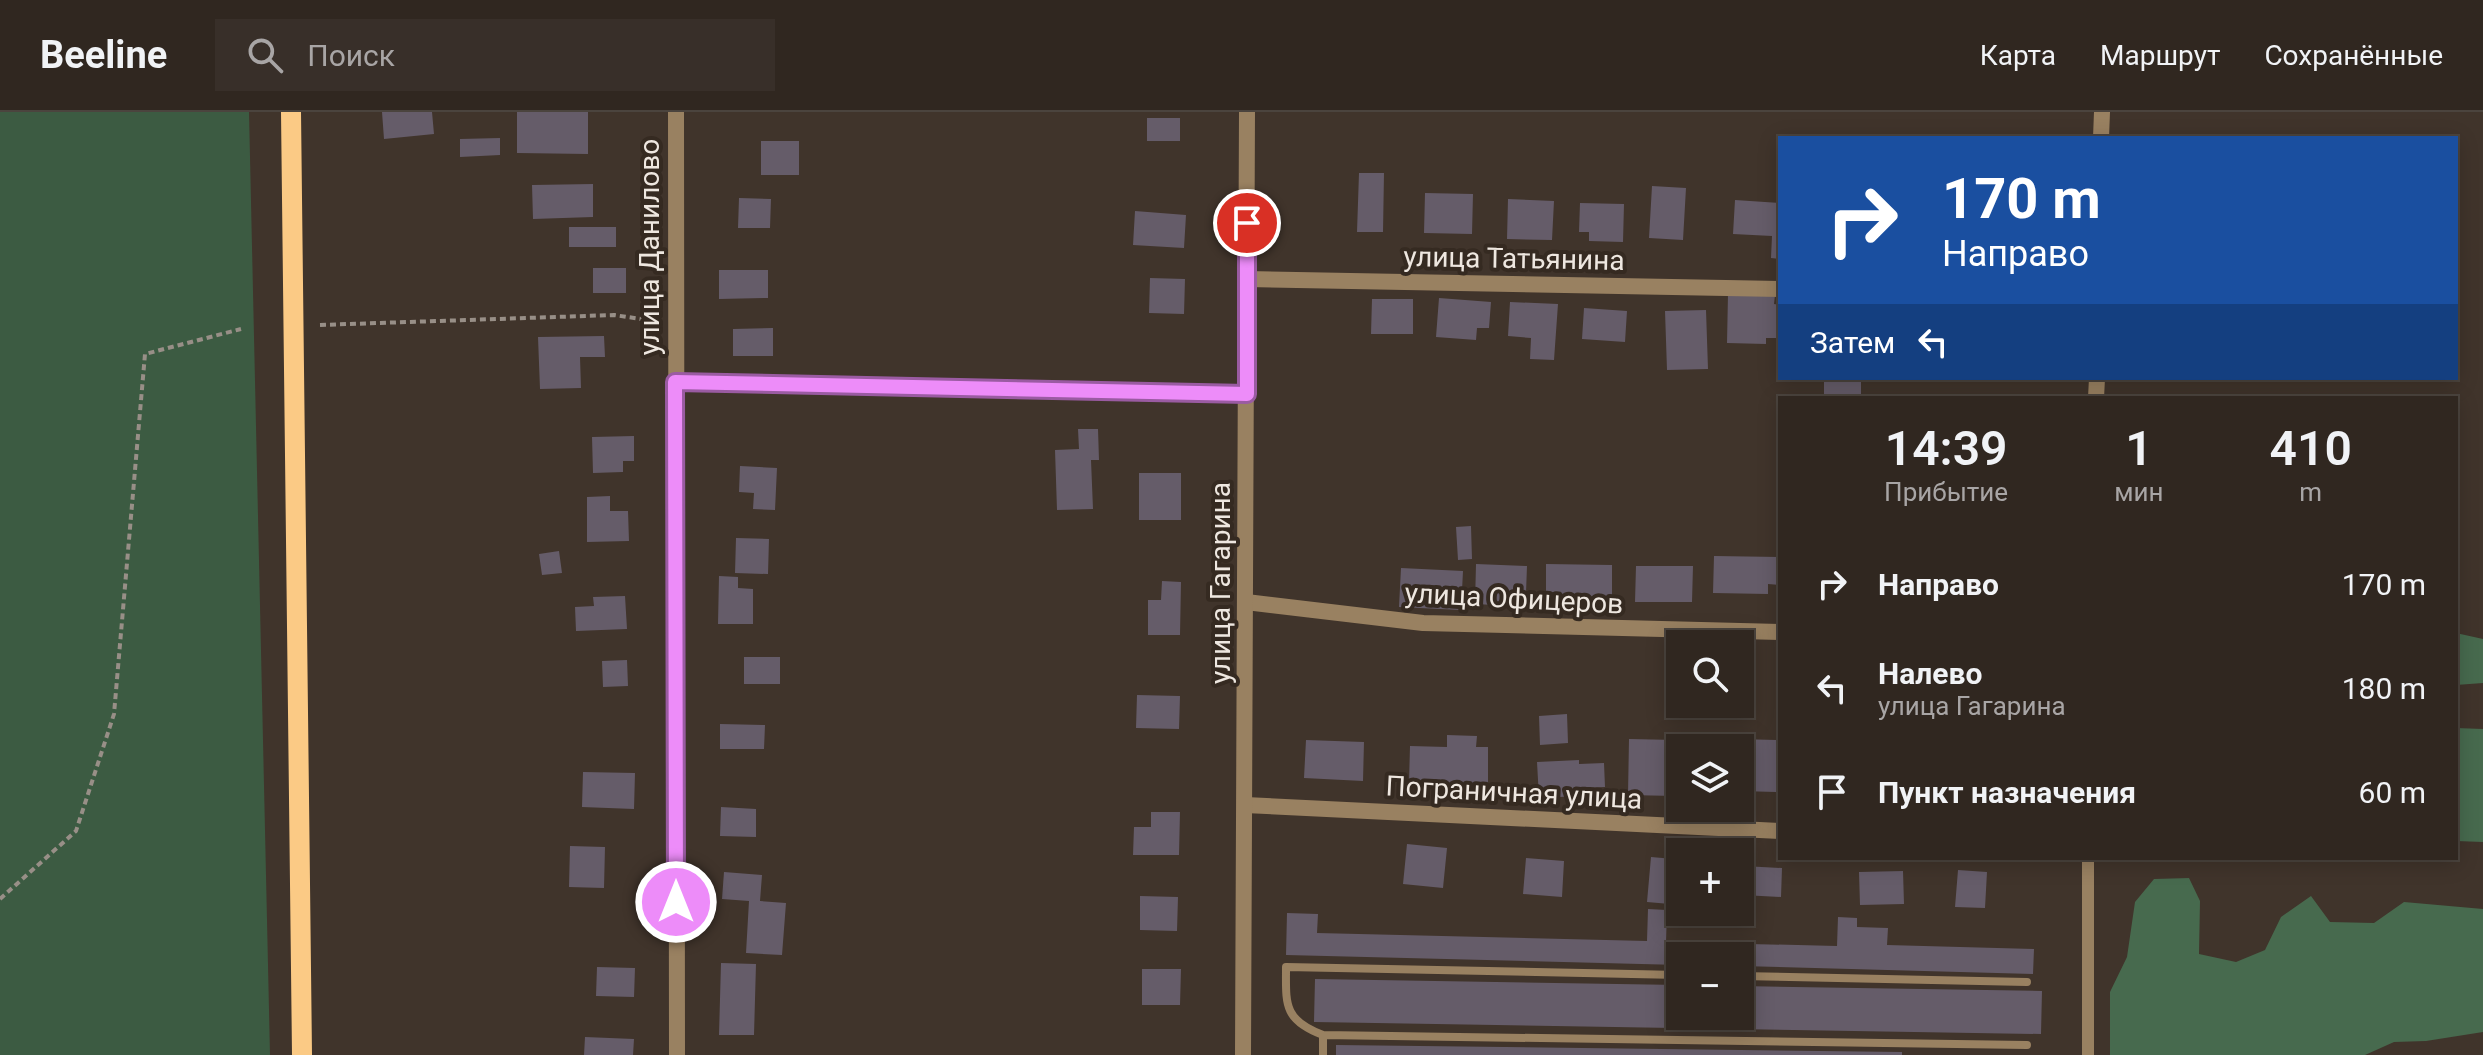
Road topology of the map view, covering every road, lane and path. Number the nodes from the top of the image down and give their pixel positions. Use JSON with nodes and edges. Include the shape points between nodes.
{"nodes":[{"id":1,"x":291,"y":112,"type":"edge"},
{"id":2,"x":676,"y":112,"type":"edge"},
{"id":3,"x":1247,"y":112,"type":"edge"},
{"id":4,"x":2102,"y":112,"type":"edge"},
{"id":5,"x":2101,"y":136,"type":"edge"},
{"id":6,"x":1247,"y":279,"type":"junction"},
{"id":7,"x":1778,"y":289,"type":"edge"},
{"id":8,"x":675,"y":324,"type":"junction"},
{"id":9,"x":320,"y":325,"type":"dead end"},
{"id":10,"x":241,"y":329,"type":"dead end"},
{"id":11,"x":675,"y":382,"type":"junction"},
{"id":12,"x":1247,"y":394,"type":"junction"},
{"id":13,"x":1246,"y":602,"type":"junction"},
{"id":14,"x":1778,"y":632,"type":"edge"},
{"id":15,"x":1245,"y":805,"type":"junction"},
{"id":16,"x":1778,"y":831,"type":"edge"},
{"id":17,"x":2088,"y":860,"type":"edge"},
{"id":18,"x":0,"y":899,"type":"edge"},
{"id":19,"x":1666,"y":975,"type":"edge"},
{"id":20,"x":1754,"y":976,"type":"edge"},
{"id":21,"x":2027,"y":982,"type":"dead end"},
{"id":22,"x":1323,"y":1035,"type":"junction"},
{"id":23,"x":2027,"y":1045,"type":"dead end"},
{"id":24,"x":302,"y":1055,"type":"edge"},
{"id":25,"x":677,"y":1055,"type":"edge"},
{"id":26,"x":1243,"y":1055,"type":"edge"},
{"id":27,"x":1323,"y":1055,"type":"edge"},
{"id":28,"x":2088,"y":1055,"type":"edge"}],
"edges":[{"from":1,"to":24,"type":"main road"},
{"from":2,"to":8,"type":"street","name":"улица Данилово"},
{"from":3,"to":6,"type":"street","name":"улица Гагарина"},
{"from":4,"to":5,"type":"street"},
{"from":6,"to":7,"type":"street","name":"улица Татьянина"},
{"from":6,"to":12,"type":"street","name":"улица Гагарина"},
{"from":8,"to":9,"type":"path","via":[[614,315]]},
{"from":8,"to":11,"type":"street","name":"улица Данилово"},
{"from":10,"to":18,"type":"path","via":[[145,354],[114,714],[76,831]]},
{"from":11,"to":12,"type":"street"},
{"from":11,"to":25,"type":"street","name":"улица Данилово"},
{"from":12,"to":13,"type":"street","name":"улица Гагарина"},
{"from":13,"to":14,"type":"street","name":"улица Офицеров","via":[[1423,623]]},
{"from":13,"to":15,"type":"street","name":"улица Гагарина"},
{"from":15,"to":16,"type":"street","name":"Пограничная улица"},
{"from":15,"to":26,"type":"street","name":"улица Гагарина"},
{"from":17,"to":28,"type":"street"},
{"from":19,"to":22,"type":"lane","via":[[1286,967],[1286,1004],[1292,1017]]},
{"from":20,"to":21,"type":"lane"},
{"from":22,"to":23,"type":"lane"},
{"from":22,"to":27,"type":"lane"}]}
